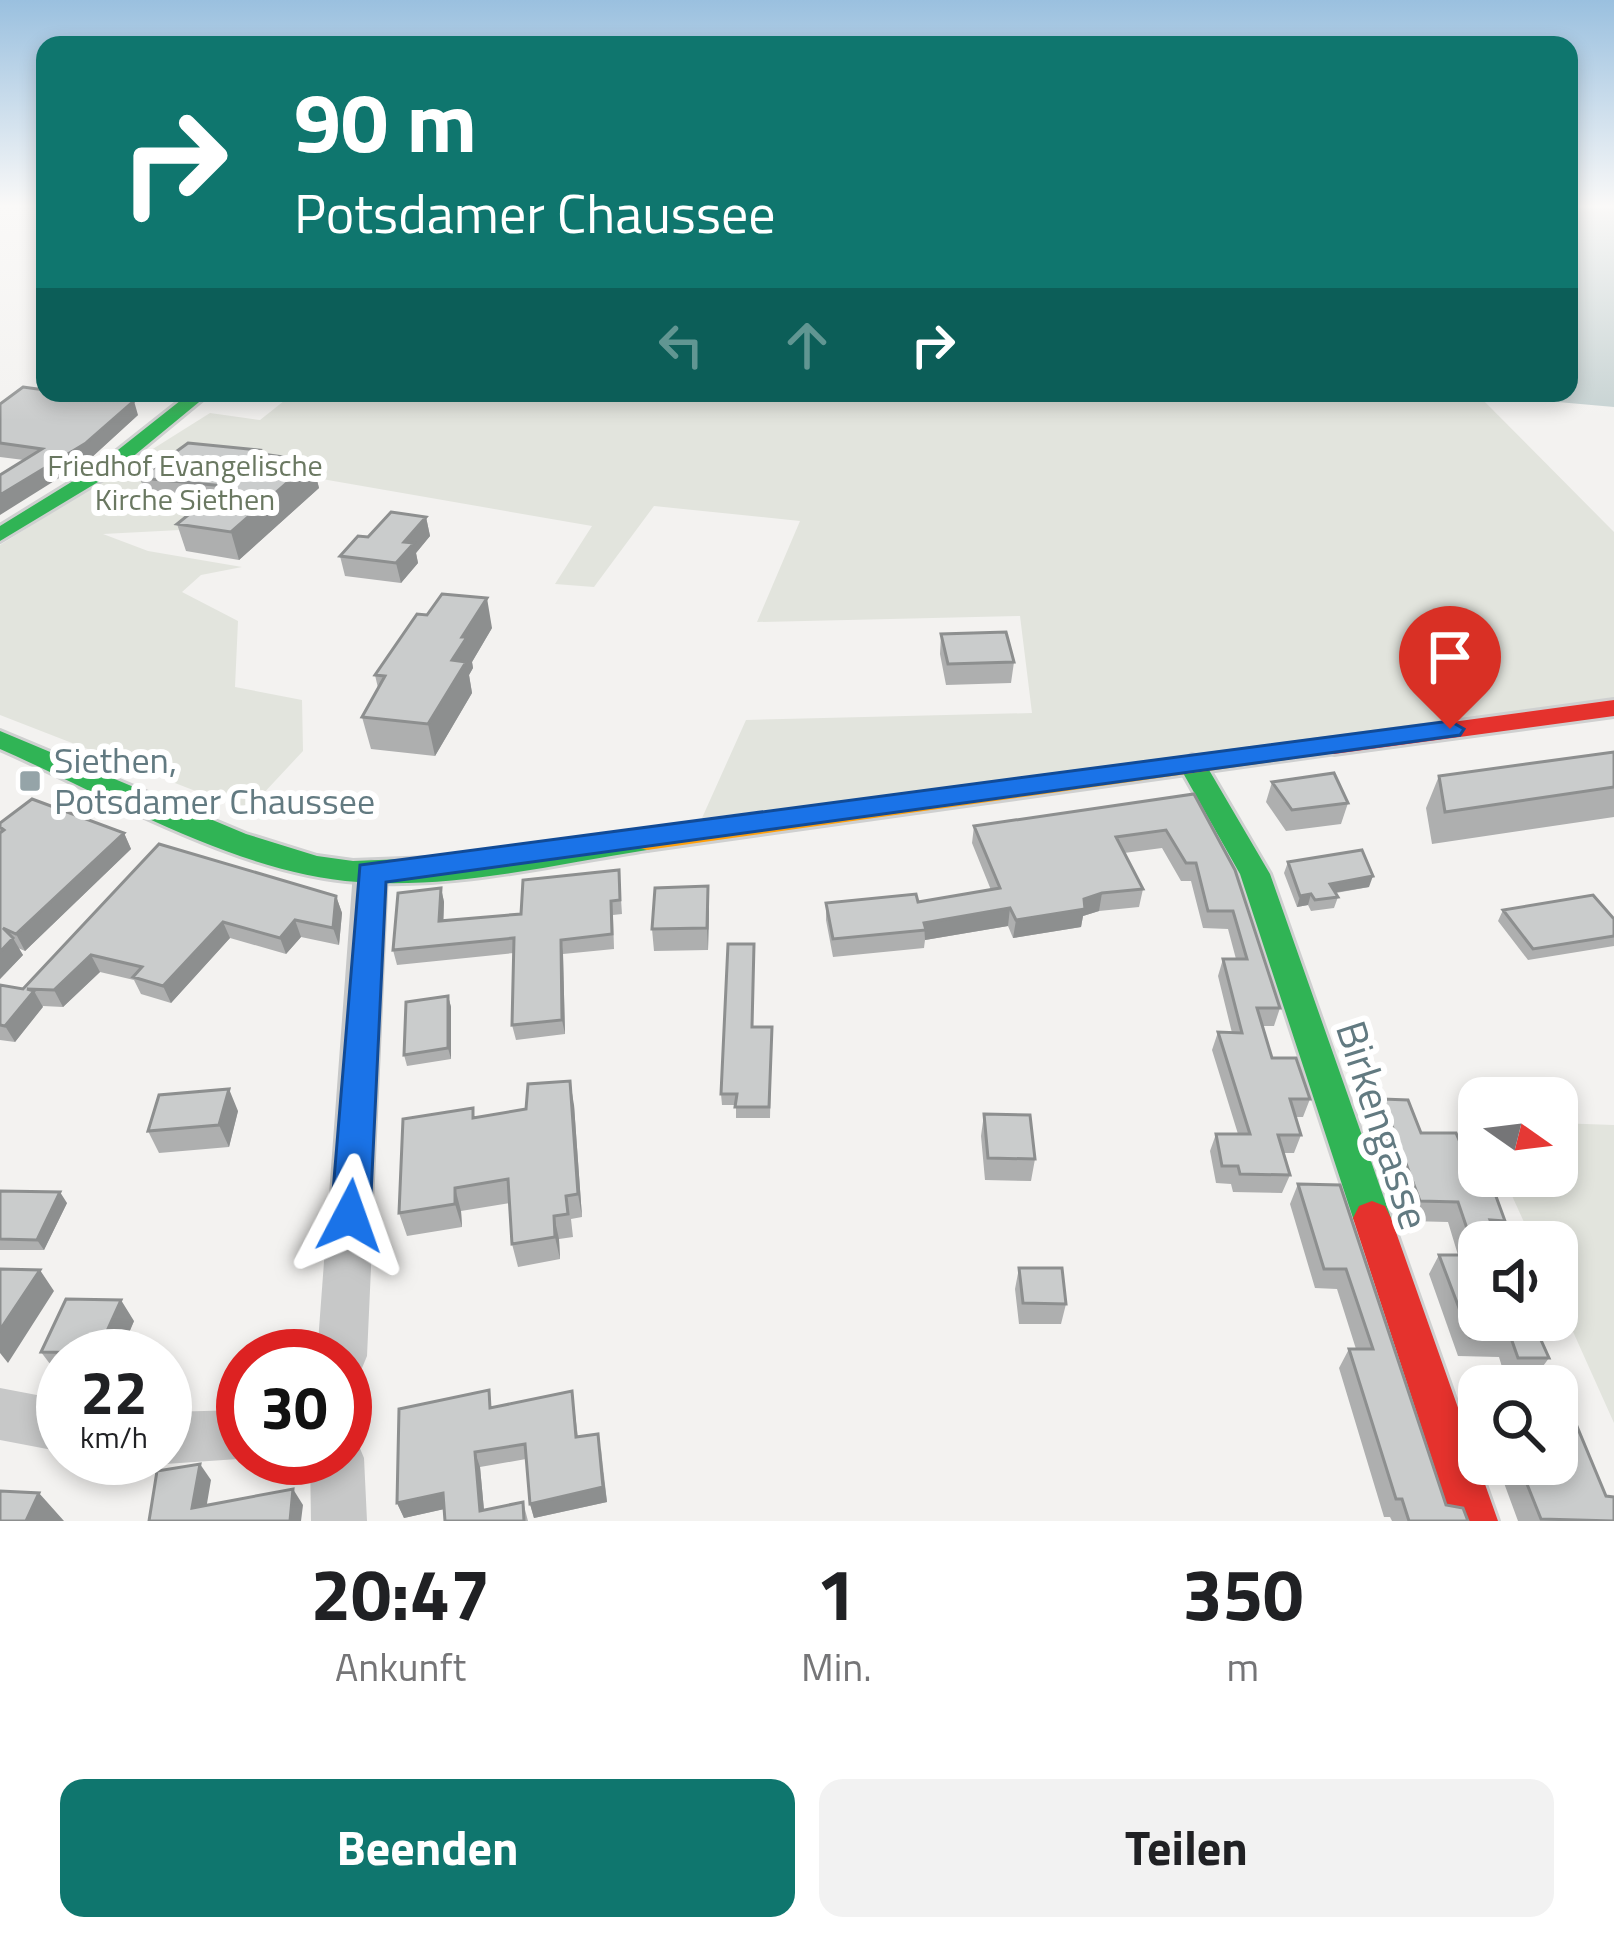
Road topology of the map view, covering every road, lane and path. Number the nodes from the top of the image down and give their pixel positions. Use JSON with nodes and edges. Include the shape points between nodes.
{"nodes":[{"id":1,"x":190,"y":402,"type":"edge"},
{"id":2,"x":0,"y":535,"type":"edge"},
{"id":3,"x":1614,"y":708,"type":"edge"},
{"id":4,"x":0,"y":739,"type":"edge"},
{"id":5,"x":1192,"y":764,"type":"junction"},
{"id":6,"x":371,"y":872,"type":"junction"},
{"id":7,"x":344,"y":1329,"type":"edge"},
{"id":8,"x":0,"y":1414,"type":"edge"},
{"id":9,"x":36,"y":1421,"type":"edge"},
{"id":10,"x":338,"y":1485,"type":"edge"},
{"id":11,"x":339,"y":1521,"type":"edge"},
{"id":12,"x":1475,"y":1521,"type":"edge"}],
"edges":[{"from":1,"to":2,"type":"main road","via":[[106,470]]},
{"from":3,"to":5,"type":"main road"},
{"from":4,"to":6,"type":"main road","via":[[244,842],[319,867]]},
{"from":5,"to":6,"type":"main road"},
{"from":5,"to":12,"type":"main road","name":"Birkengasse","via":[[1261,890]]},
{"from":6,"to":7,"type":"street"},
{"from":8,"to":9,"type":"street"},
{"from":10,"to":11,"type":"street"}]}
